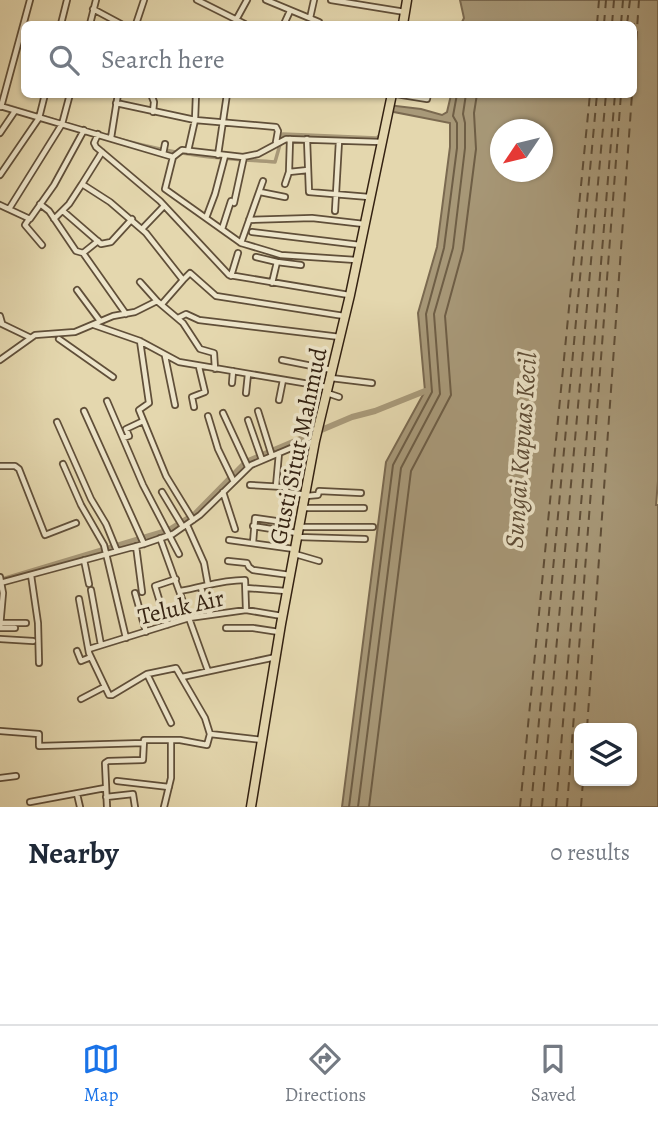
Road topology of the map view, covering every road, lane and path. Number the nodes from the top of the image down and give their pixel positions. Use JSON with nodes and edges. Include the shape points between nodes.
{"nodes":[{"id":1,"x":30,"y":0,"type":"edge"},
{"id":2,"x":67,"y":0,"type":"edge"},
{"id":3,"x":96,"y":0,"type":"edge"},
{"id":4,"x":144,"y":0,"type":"edge"},
{"id":5,"x":197,"y":0,"type":"edge"},
{"id":6,"x":247,"y":0,"type":"edge"},
{"id":7,"x":266,"y":0,"type":"edge"},
{"id":8,"x":314,"y":0,"type":"edge"},
{"id":9,"x":331,"y":0,"type":"edge"},
{"id":10,"x":407,"y":0,"type":"edge"},
{"id":11,"x":93,"y":9,"type":"junction"},
{"id":12,"x":290,"y":11,"type":"junction"},
{"id":13,"x":405,"y":12,"type":"junction"},
{"id":14,"x":310,"y":19,"type":"junction"},
{"id":15,"x":236,"y":20,"type":"joint"},
{"id":16,"x":24,"y":21,"type":"edge"},
{"id":17,"x":62,"y":21,"type":"edge"},
{"id":18,"x":91,"y":21,"type":"edge"},
{"id":19,"x":115,"y":21,"type":"edge"},
{"id":20,"x":137,"y":21,"type":"edge"},
{"id":21,"x":285,"y":21,"type":"edge"},
{"id":22,"x":316,"y":21,"type":"edge"},
{"id":23,"x":404,"y":21,"type":"edge"},
{"id":24,"x":21,"y":33,"type":"edge"},
{"id":25,"x":44,"y":98,"type":"edge"},
{"id":26,"x":69,"y":98,"type":"edge"},
{"id":27,"x":117,"y":98,"type":"edge"},
{"id":28,"x":152,"y":98,"type":"edge"},
{"id":29,"x":196,"y":98,"type":"edge"},
{"id":30,"x":226,"y":98,"type":"edge"},
{"id":31,"x":392,"y":98,"type":"edge"},
{"id":32,"x":116,"y":103,"type":"junction"},
{"id":33,"x":1,"y":105,"type":"edge"},
{"id":34,"x":15,"y":111,"type":"junction"},
{"id":35,"x":153,"y":112,"type":"junction"},
{"id":36,"x":39,"y":117,"type":"junction"},
{"id":37,"x":195,"y":120,"type":"junction"},
{"id":38,"x":63,"y":122,"type":"junction"},
{"id":39,"x":222,"y":122,"type":"junction"},
{"id":40,"x":84,"y":130,"type":"junction"},
{"id":41,"x":0,"y":133,"type":"edge"},
{"id":42,"x":98,"y":134,"type":"junction"},
{"id":43,"x":112,"y":136,"type":"junction"},
{"id":44,"x":288,"y":139,"type":"junction"},
{"id":45,"x":307,"y":139,"type":"junction"},
{"id":46,"x":339,"y":141,"type":"junction"},
{"id":47,"x":277,"y":142,"type":"junction"},
{"id":48,"x":381,"y":142,"type":"junction"},
{"id":49,"x":188,"y":151,"type":"junction"},
{"id":50,"x":102,"y":152,"type":"junction"},
{"id":51,"x":176,"y":154,"type":"junction"},
{"id":52,"x":218,"y":155,"type":"junction"},
{"id":53,"x":225,"y":156,"type":"junction"},
{"id":54,"x":244,"y":159,"type":"junction"},
{"id":55,"x":308,"y":170,"type":"junction"},
{"id":56,"x":289,"y":172,"type":"junction"},
{"id":57,"x":0,"y":175,"type":"edge"},
{"id":58,"x":263,"y":181,"type":"dead end"},
{"id":59,"x":82,"y":184,"type":"junction"},
{"id":60,"x":285,"y":184,"type":"dead end"},
{"id":61,"x":260,"y":192,"type":"junction"},
{"id":62,"x":337,"y":194,"type":"junction"},
{"id":63,"x":285,"y":197,"type":"dead end"},
{"id":64,"x":370,"y":198,"type":"junction"},
{"id":65,"x":40,"y":204,"type":"junction"},
{"id":66,"x":0,"y":205,"type":"edge"},
{"id":67,"x":164,"y":206,"type":"junction"},
{"id":68,"x":9,"y":209,"type":"junction"},
{"id":69,"x":63,"y":211,"type":"junction"},
{"id":70,"x":335,"y":211,"type":"dead end"},
{"id":71,"x":130,"y":217,"type":"junction"},
{"id":72,"x":206,"y":218,"type":"junction"},
{"id":73,"x":30,"y":219,"type":"junction"},
{"id":74,"x":54,"y":219,"type":"junction"},
{"id":75,"x":249,"y":220,"type":"junction"},
{"id":76,"x":365,"y":224,"type":"junction"},
{"id":77,"x":142,"y":229,"type":"junction"},
{"id":78,"x":222,"y":229,"type":"junction"},
{"id":79,"x":251,"y":232,"type":"dead end"},
{"id":80,"x":98,"y":241,"type":"junction"},
{"id":81,"x":241,"y":243,"type":"junction"},
{"id":82,"x":42,"y":245,"type":"dead end"},
{"id":83,"x":360,"y":245,"type":"junction"},
{"id":84,"x":83,"y":253,"type":"junction"},
{"id":85,"x":238,"y":253,"type":"dead end"},
{"id":86,"x":256,"y":257,"type":"dead end"},
{"id":87,"x":357,"y":260,"type":"junction"},
{"id":88,"x":277,"y":262,"type":"junction"},
{"id":89,"x":301,"y":265,"type":"dead end"},
{"id":90,"x":232,"y":276,"type":"junction"},
{"id":91,"x":183,"y":280,"type":"junction"},
{"id":92,"x":140,"y":282,"type":"dead end"},
{"id":93,"x":272,"y":284,"type":"junction"},
{"id":94,"x":77,"y":290,"type":"dead end"},
{"id":95,"x":350,"y":295,"type":"junction"},
{"id":96,"x":160,"y":303,"type":"junction"},
{"id":97,"x":126,"y":314,"type":"junction"},
{"id":98,"x":0,"y":316,"type":"edge"},
{"id":99,"x":345,"y":316,"type":"junction"},
{"id":100,"x":178,"y":318,"type":"junction"},
{"id":101,"x":100,"y":321,"type":"junction"},
{"id":102,"x":1,"y":323,"type":"edge"},
{"id":103,"x":94,"y":324,"type":"junction"},
{"id":104,"x":29,"y":337,"type":"junction"},
{"id":105,"x":340,"y":337,"type":"junction"},
{"id":106,"x":60,"y":338,"type":"junction"},
{"id":107,"x":140,"y":341,"type":"junction"},
{"id":108,"x":165,"y":356,"type":"junction"},
{"id":109,"x":0,"y":360,"type":"edge"},
{"id":110,"x":282,"y":360,"type":"dead end"},
{"id":111,"x":199,"y":366,"type":"junction"},
{"id":112,"x":215,"y":369,"type":"junction"},
{"id":113,"x":233,"y":372,"type":"junction"},
{"id":114,"x":248,"y":374,"type":"junction"},
{"id":115,"x":113,"y":377,"type":"dead end"},
{"id":116,"x":283,"y":380,"type":"junction"},
{"id":117,"x":329,"y":382,"type":"junction"},
{"id":118,"x":232,"y":383,"type":"dead end"},
{"id":119,"x":372,"y":383,"type":"dead end"},
{"id":120,"x":246,"y":393,"type":"dead end"},
{"id":121,"x":340,"y":397,"type":"dead end"},
{"id":122,"x":279,"y":400,"type":"dead end"},
{"id":123,"x":107,"y":401,"type":"dead end"},
{"id":124,"x":175,"y":405,"type":"dead end"},
{"id":125,"x":194,"y":407,"type":"dead end"},
{"id":126,"x":85,"y":411,"type":"dead end"},
{"id":127,"x":258,"y":411,"type":"dead end"},
{"id":128,"x":223,"y":413,"type":"dead end"},
{"id":129,"x":208,"y":416,"type":"dead end"},
{"id":130,"x":248,"y":420,"type":"dead end"},
{"id":131,"x":143,"y":421,"type":"junction"},
{"id":132,"x":57,"y":422,"type":"dead end"},
{"id":133,"x":123,"y":438,"type":"junction"},
{"id":134,"x":316,"y":439,"type":"junction"},
{"id":135,"x":271,"y":452,"type":"junction"},
{"id":136,"x":279,"y":453,"type":"junction"},
{"id":137,"x":261,"y":457,"type":"junction"},
{"id":138,"x":63,"y":464,"type":"dead end"},
{"id":139,"x":246,"y":464,"type":"junction"},
{"id":140,"x":0,"y":466,"type":"edge"},
{"id":141,"x":232,"y":478,"type":"junction"},
{"id":142,"x":250,"y":485,"type":"dead end"},
{"id":143,"x":276,"y":486,"type":"junction"},
{"id":144,"x":162,"y":492,"type":"dead end"},
{"id":145,"x":223,"y":492,"type":"junction"},
{"id":146,"x":361,"y":494,"type":"dead end"},
{"id":147,"x":306,"y":495,"type":"junction"},
{"id":148,"x":303,"y":508,"type":"junction"},
{"id":149,"x":364,"y":508,"type":"dead end"},
{"id":150,"x":191,"y":517,"type":"junction"},
{"id":151,"x":76,"y":523,"type":"dead end"},
{"id":152,"x":183,"y":525,"type":"junction"},
{"id":153,"x":373,"y":527,"type":"dead end"},
{"id":154,"x":235,"y":528,"type":"dead end"},
{"id":155,"x":168,"y":532,"type":"junction"},
{"id":156,"x":299,"y":533,"type":"junction"},
{"id":157,"x":160,"y":538,"type":"junction"},
{"id":158,"x":365,"y":539,"type":"dead end"},
{"id":159,"x":143,"y":540,"type":"junction"},
{"id":160,"x":229,"y":540,"type":"dead end"},
{"id":161,"x":253,"y":543,"type":"junction"},
{"id":162,"x":136,"y":546,"type":"junction"},
{"id":163,"x":116,"y":547,"type":"junction"},
{"id":164,"x":105,"y":550,"type":"junction"},
{"id":165,"x":295,"y":552,"type":"junction"},
{"id":166,"x":179,"y":554,"type":"dead end"},
{"id":167,"x":84,"y":560,"type":"junction"},
{"id":168,"x":228,"y":561,"type":"dead end"},
{"id":169,"x":319,"y":561,"type":"dead end"},
{"id":170,"x":31,"y":575,"type":"junction"},
{"id":171,"x":291,"y":575,"type":"junction"},
{"id":172,"x":0,"y":576,"type":"edge"},
{"id":173,"x":176,"y":579,"type":"junction"},
{"id":174,"x":1,"y":583,"type":"edge"},
{"id":175,"x":208,"y":585,"type":"junction"},
{"id":176,"x":201,"y":588,"type":"junction"},
{"id":177,"x":247,"y":588,"type":"junction"},
{"id":178,"x":287,"y":591,"type":"junction"},
{"id":179,"x":142,"y":592,"type":"dead end"},
{"id":180,"x":180,"y":592,"type":"junction"},
{"id":181,"x":135,"y":593,"type":"dead end"},
{"id":182,"x":79,"y":599,"type":"dead end"},
{"id":183,"x":246,"y":610,"type":"junction"},
{"id":184,"x":210,"y":615,"type":"junction"},
{"id":185,"x":282,"y":616,"type":"junction"},
{"id":186,"x":189,"y":618,"type":"junction"},
{"id":187,"x":26,"y":623,"type":"dead end"},
{"id":188,"x":167,"y":625,"type":"junction"},
{"id":189,"x":0,"y":626,"type":"edge"},
{"id":190,"x":15,"y":628,"type":"dead end"},
{"id":191,"x":226,"y":628,"type":"dead end"},
{"id":192,"x":146,"y":632,"type":"junction"},
{"id":193,"x":280,"y":632,"type":"junction"},
{"id":194,"x":127,"y":638,"type":"junction"},
{"id":195,"x":0,"y":639,"type":"edge"},
{"id":196,"x":33,"y":641,"type":"dead end"},
{"id":197,"x":101,"y":645,"type":"junction"},
{"id":198,"x":89,"y":649,"type":"junction"},
{"id":199,"x":76,"y":651,"type":"dead end"},
{"id":200,"x":91,"y":657,"type":"junction"},
{"id":201,"x":276,"y":657,"type":"junction"},
{"id":202,"x":39,"y":663,"type":"dead end"},
{"id":203,"x":208,"y":671,"type":"junction"},
{"id":204,"x":147,"y":674,"type":"junction"},
{"id":205,"x":182,"y":677,"type":"junction"},
{"id":206,"x":104,"y":687,"type":"junction"},
{"id":207,"x":81,"y":699,"type":"dead end"},
{"id":208,"x":171,"y":723,"type":"dead end"},
{"id":209,"x":0,"y":731,"type":"edge"},
{"id":210,"x":210,"y":734,"type":"junction"},
{"id":211,"x":171,"y":740,"type":"junction"},
{"id":212,"x":263,"y":740,"type":"junction"},
{"id":213,"x":144,"y":743,"type":"junction"},
{"id":214,"x":16,"y":776,"type":"dead end"},
{"id":215,"x":0,"y":778,"type":"edge"},
{"id":216,"x":117,"y":782,"type":"dead end"},
{"id":217,"x":169,"y":787,"type":"junction"},
{"id":218,"x":105,"y":788,"type":"junction"},
{"id":219,"x":77,"y":794,"type":"junction"},
{"id":220,"x":106,"y":797,"type":"junction"},
{"id":221,"x":30,"y":802,"type":"dead end"},
{"id":222,"x":80,"y":807,"type":"edge"},
{"id":223,"x":107,"y":807,"type":"edge"},
{"id":224,"x":135,"y":807,"type":"edge"},
{"id":225,"x":164,"y":807,"type":"edge"},
{"id":226,"x":251,"y":807,"type":"edge"}],
"edges":[{"from":1,"to":16,"type":"street"},
{"from":2,"to":17,"type":"street"},
{"from":3,"to":11,"type":"street"},
{"from":4,"to":20,"type":"street"},
{"from":5,"to":15,"type":"street"},
{"from":6,"to":15,"type":"street"},
{"from":7,"to":12,"type":"street"},
{"from":8,"to":14,"type":"street"},
{"from":9,"to":13,"type":"street"},
{"from":10,"to":13,"type":"highway"},
{"from":11,"to":18,"type":"street"},
{"from":11,"to":19,"type":"street"},
{"from":12,"to":14,"type":"street"},
{"from":12,"to":21,"type":"street"},
{"from":13,"to":23,"type":"highway"},
{"from":14,"to":22,"type":"street"},
{"from":24,"to":33,"type":"street"},
{"from":25,"to":36,"type":"street"},
{"from":26,"to":38,"type":"street"},
{"from":27,"to":32,"type":"street"},
{"from":28,"to":35,"type":"street"},
{"from":29,"to":37,"type":"street"},
{"from":30,"to":39,"type":"street"},
{"from":31,"to":48,"type":"highway","name":"Gusti Situt Mahmud"},
{"from":32,"to":35,"type":"street"},
{"from":32,"to":43,"type":"street"},
{"from":33,"to":34,"type":"street"},
{"from":34,"to":36,"type":"street"},
{"from":34,"to":41,"type":"street"},
{"from":35,"to":37,"type":"street"},
{"from":36,"to":38,"type":"street"},
{"from":36,"to":57,"type":"street"},
{"from":37,"to":39,"type":"street"},
{"from":37,"to":49,"type":"street"},
{"from":38,"to":40,"type":"street"},
{"from":38,"to":68,"type":"street"},
{"from":39,"to":47,"type":"street","via":[[276,127]]},
{"from":39,"to":52,"type":"street"},
{"from":40,"to":42,"type":"street"},
{"from":40,"to":65,"type":"street"},
{"from":42,"to":43,"type":"street"},
{"from":42,"to":50,"type":"street","via":[[94,145]]},
{"from":43,"to":51,"type":"street"},
{"from":44,"to":45,"type":"street"},
{"from":44,"to":47,"type":"street"},
{"from":44,"to":56,"type":"street"},
{"from":45,"to":46,"type":"street"},
{"from":45,"to":55,"type":"street"},
{"from":46,"to":48,"type":"street"},
{"from":46,"to":62,"type":"street"},
{"from":47,"to":54,"type":"street"},
{"from":48,"to":64,"type":"highway","name":"Gusti Situt Mahmud"},
{"from":49,"to":51,"type":"street"},
{"from":49,"to":52,"type":"street"},
{"from":50,"to":59,"type":"street"},
{"from":50,"to":67,"type":"street"},
{"from":51,"to":72,"type":"street","via":[[164,188]]},
{"from":52,"to":53,"type":"street"},
{"from":53,"to":54,"type":"street"},
{"from":53,"to":72,"type":"street"},
{"from":54,"to":78,"type":"street","via":[[234,203],[231,201]]},
{"from":55,"to":56,"type":"street"},
{"from":55,"to":62,"type":"street","via":[[309,192]]},
{"from":56,"to":60,"type":"street"},
{"from":58,"to":61,"type":"street"},
{"from":59,"to":69,"type":"street"},
{"from":59,"to":71,"type":"street"},
{"from":61,"to":63,"type":"street"},
{"from":61,"to":75,"type":"street"},
{"from":62,"to":64,"type":"street"},
{"from":62,"to":70,"type":"street"},
{"from":64,"to":76,"type":"highway","name":"Gusti Situt Mahmud"},
{"from":65,"to":73,"type":"street"},
{"from":65,"to":74,"type":"street"},
{"from":66,"to":68,"type":"street"},
{"from":67,"to":77,"type":"street"},
{"from":67,"to":90,"type":"street"},
{"from":68,"to":73,"type":"street"},
{"from":69,"to":74,"type":"street"},
{"from":69,"to":80,"type":"street"},
{"from":71,"to":77,"type":"street"},
{"from":71,"to":80,"type":"street","via":[[111,242]]},
{"from":72,"to":78,"type":"street"},
{"from":73,"to":82,"type":"street","via":[[25,225]]},
{"from":74,"to":84,"type":"street","via":[[76,251]]},
{"from":75,"to":76,"type":"street","via":[[312,218]]},
{"from":75,"to":81,"type":"street"},
{"from":76,"to":83,"type":"highway","name":"Gusti Situt Mahmud"},
{"from":77,"to":91,"type":"street"},
{"from":78,"to":81,"type":"street"},
{"from":79,"to":83,"type":"street"},
{"from":80,"to":84,"type":"street"},
{"from":81,"to":87,"type":"street","via":[[281,255]]},
{"from":83,"to":87,"type":"highway","name":"Gusti Situt Mahmud"},
{"from":84,"to":97,"type":"street"},
{"from":85,"to":90,"type":"street"},
{"from":86,"to":88,"type":"street"},
{"from":87,"to":95,"type":"highway","name":"Gusti Situt Mahmud"},
{"from":88,"to":89,"type":"street"},
{"from":88,"to":93,"type":"street"},
{"from":90,"to":93,"type":"street"},
{"from":91,"to":96,"type":"street"},
{"from":91,"to":99,"type":"street","via":[[190,273],[216,296]]},
{"from":92,"to":96,"type":"street"},
{"from":93,"to":95,"type":"street"},
{"from":94,"to":101,"type":"street"},
{"from":95,"to":99,"type":"highway","name":"Gusti Situt Mahmud"},
{"from":96,"to":97,"type":"street"},
{"from":96,"to":100,"type":"street"},
{"from":97,"to":101,"type":"street"},
{"from":98,"to":102,"type":"street"},
{"from":99,"to":105,"type":"highway","name":"Gusti Situt Mahmud"},
{"from":100,"to":105,"type":"street","via":[[186,314],[199,320]]},
{"from":100,"to":112,"type":"street","via":[[200,349],[214,353]]},
{"from":101,"to":103,"type":"street"},
{"from":102,"to":104,"type":"street"},
{"from":103,"to":106,"type":"street"},
{"from":103,"to":107,"type":"street"},
{"from":104,"to":106,"type":"street","via":[[46,334]]},
{"from":104,"to":109,"type":"street"},
{"from":105,"to":117,"type":"highway","name":"Gusti Situt Mahmud"},
{"from":106,"to":115,"type":"street"},
{"from":107,"to":108,"type":"street"},
{"from":107,"to":131,"type":"street","via":[[149,403],[139,409]]},
{"from":108,"to":111,"type":"street"},
{"from":108,"to":124,"type":"street"},
{"from":110,"to":117,"type":"street"},
{"from":111,"to":112,"type":"street"},
{"from":111,"to":125,"type":"street","via":[[205,392],[192,397]]},
{"from":112,"to":113,"type":"street"},
{"from":113,"to":114,"type":"street"},
{"from":113,"to":118,"type":"street"},
{"from":114,"to":116,"type":"street"},
{"from":114,"to":120,"type":"street"},
{"from":116,"to":117,"type":"street"},
{"from":116,"to":122,"type":"street"},
{"from":117,"to":119,"type":"street"},
{"from":117,"to":121,"type":"street"},
{"from":117,"to":134,"type":"highway","name":"Gusti Situt Mahmud"},
{"from":123,"to":133,"type":"street"},
{"from":126,"to":159,"type":"street"},
{"from":127,"to":135,"type":"street"},
{"from":128,"to":139,"type":"street"},
{"from":129,"to":141,"type":"street"},
{"from":130,"to":137,"type":"street"},
{"from":131,"to":133,"type":"street","via":[[126,429],[129,436]]},
{"from":131,"to":150,"type":"street","via":[[169,483]]},
{"from":132,"to":163,"type":"street"},
{"from":133,"to":155,"type":"street"},
{"from":134,"to":136,"type":"street","via":[[303,440]]},
{"from":134,"to":147,"type":"highway","name":"Gusti Situt Mahmud"},
{"from":135,"to":136,"type":"street"},
{"from":135,"to":137,"type":"street"},
{"from":136,"to":143,"type":"street"},
{"from":137,"to":139,"type":"street"},
{"from":138,"to":164,"type":"street"},
{"from":139,"to":141,"type":"street"},
{"from":140,"to":151,"type":"street","via":[[18,467],[45,535]]},
{"from":141,"to":145,"type":"street"},
{"from":142,"to":143,"type":"street"},
{"from":143,"to":147,"type":"street"},
{"from":144,"to":152,"type":"street"},
{"from":145,"to":150,"type":"street"},
{"from":145,"to":154,"type":"street"},
{"from":146,"to":147,"type":"street","via":[[334,490]]},
{"from":147,"to":148,"type":"highway","name":"Gusti Situt Mahmud"},
{"from":148,"to":149,"type":"street"},
{"from":148,"to":156,"type":"highway","name":"Gusti Situt Mahmud"},
{"from":150,"to":152,"type":"street"},
{"from":152,"to":155,"type":"street"},
{"from":152,"to":175,"type":"street","via":[[204,563]]},
{"from":153,"to":156,"type":"street"},
{"from":155,"to":157,"type":"street"},
{"from":155,"to":166,"type":"street"},
{"from":156,"to":158,"type":"street"},
{"from":156,"to":161,"type":"street","via":[[253,526]]},
{"from":156,"to":165,"type":"highway","name":"Gusti Situt Mahmud"},
{"from":157,"to":159,"type":"street"},
{"from":157,"to":173,"type":"street"},
{"from":159,"to":162,"type":"street"},
{"from":160,"to":161,"type":"street"},
{"from":161,"to":165,"type":"street"},
{"from":162,"to":163,"type":"street"},
{"from":162,"to":179,"type":"street"},
{"from":163,"to":164,"type":"street"},
{"from":164,"to":167,"type":"street"},
{"from":164,"to":194,"type":"street"},
{"from":165,"to":169,"type":"street"},
{"from":165,"to":171,"type":"highway","name":"Gusti Situt Mahmud"},
{"from":167,"to":170,"type":"street"},
{"from":167,"to":197,"type":"street"},
{"from":168,"to":171,"type":"street"},
{"from":170,"to":174,"type":"street"},
{"from":170,"to":202,"type":"street"},
{"from":171,"to":178,"type":"highway","name":"Gusti Situt Mahmud"},
{"from":172,"to":174,"type":"street"},
{"from":173,"to":180,"type":"street"},
{"from":173,"to":188,"type":"street","via":[[155,586]]},
{"from":174,"to":189,"type":"street"},
{"from":175,"to":176,"type":"street"},
{"from":175,"to":177,"type":"street","via":[[244,580]]},
{"from":176,"to":180,"type":"street"},
{"from":176,"to":184,"type":"street"},
{"from":177,"to":178,"type":"street"},
{"from":177,"to":183,"type":"street"},
{"from":178,"to":185,"type":"highway","name":"Gusti Situt Mahmud"},
{"from":180,"to":186,"type":"street"},
{"from":181,"to":192,"type":"street"},
{"from":182,"to":198,"type":"street"},
{"from":183,"to":184,"type":"street","name":"Teluk Air"},
{"from":183,"to":185,"type":"street","name":"Teluk Air"},
{"from":184,"to":186,"type":"street","name":"Teluk Air"},
{"from":185,"to":193,"type":"highway","name":"Gusti Situt Mahmud"},
{"from":186,"to":188,"type":"street","name":"Teluk Air"},
{"from":186,"to":203,"type":"street"},
{"from":187,"to":189,"type":"street"},
{"from":188,"to":192,"type":"street","name":"Teluk Air"},
{"from":189,"to":190,"type":"street"},
{"from":191,"to":193,"type":"street"},
{"from":192,"to":194,"type":"street","name":"Teluk Air"},
{"from":193,"to":201,"type":"highway","name":"Gusti Situt Mahmud"},
{"from":194,"to":197,"type":"street","name":"Teluk Air"},
{"from":195,"to":196,"type":"street"},
{"from":197,"to":198,"type":"street","name":"Teluk Air"},
{"from":198,"to":200,"type":"street"},
{"from":199,"to":200,"type":"street","via":[[81,661]]},
{"from":200,"to":206,"type":"street"},
{"from":201,"to":203,"type":"street"},
{"from":201,"to":212,"type":"highway","name":"Gusti Situt Mahmud"},
{"from":203,"to":205,"type":"street"},
{"from":204,"to":205,"type":"street","via":[[176,668]]},
{"from":204,"to":206,"type":"street","via":[[112,695]]},
{"from":204,"to":208,"type":"street"},
{"from":205,"to":210,"type":"street"},
{"from":206,"to":207,"type":"street"},
{"from":209,"to":213,"type":"street","via":[[38,734],[39,746]]},
{"from":210,"to":211,"type":"street","via":[[207,745]]},
{"from":210,"to":212,"type":"street"},
{"from":211,"to":213,"type":"street","via":[[146,739]]},
{"from":211,"to":217,"type":"street"},
{"from":212,"to":226,"type":"highway","name":"Gusti Situt Mahmud"},
{"from":213,"to":218,"type":"street","via":[[143,760],[106,762]]},
{"from":214,"to":215,"type":"street"},
{"from":216,"to":217,"type":"street"},
{"from":217,"to":225,"type":"street"},
{"from":218,"to":219,"type":"street"},
{"from":218,"to":220,"type":"street"},
{"from":219,"to":221,"type":"street"},
{"from":219,"to":222,"type":"street"},
{"from":220,"to":223,"type":"street"},
{"from":220,"to":224,"type":"street","via":[[133,794]]}]}
